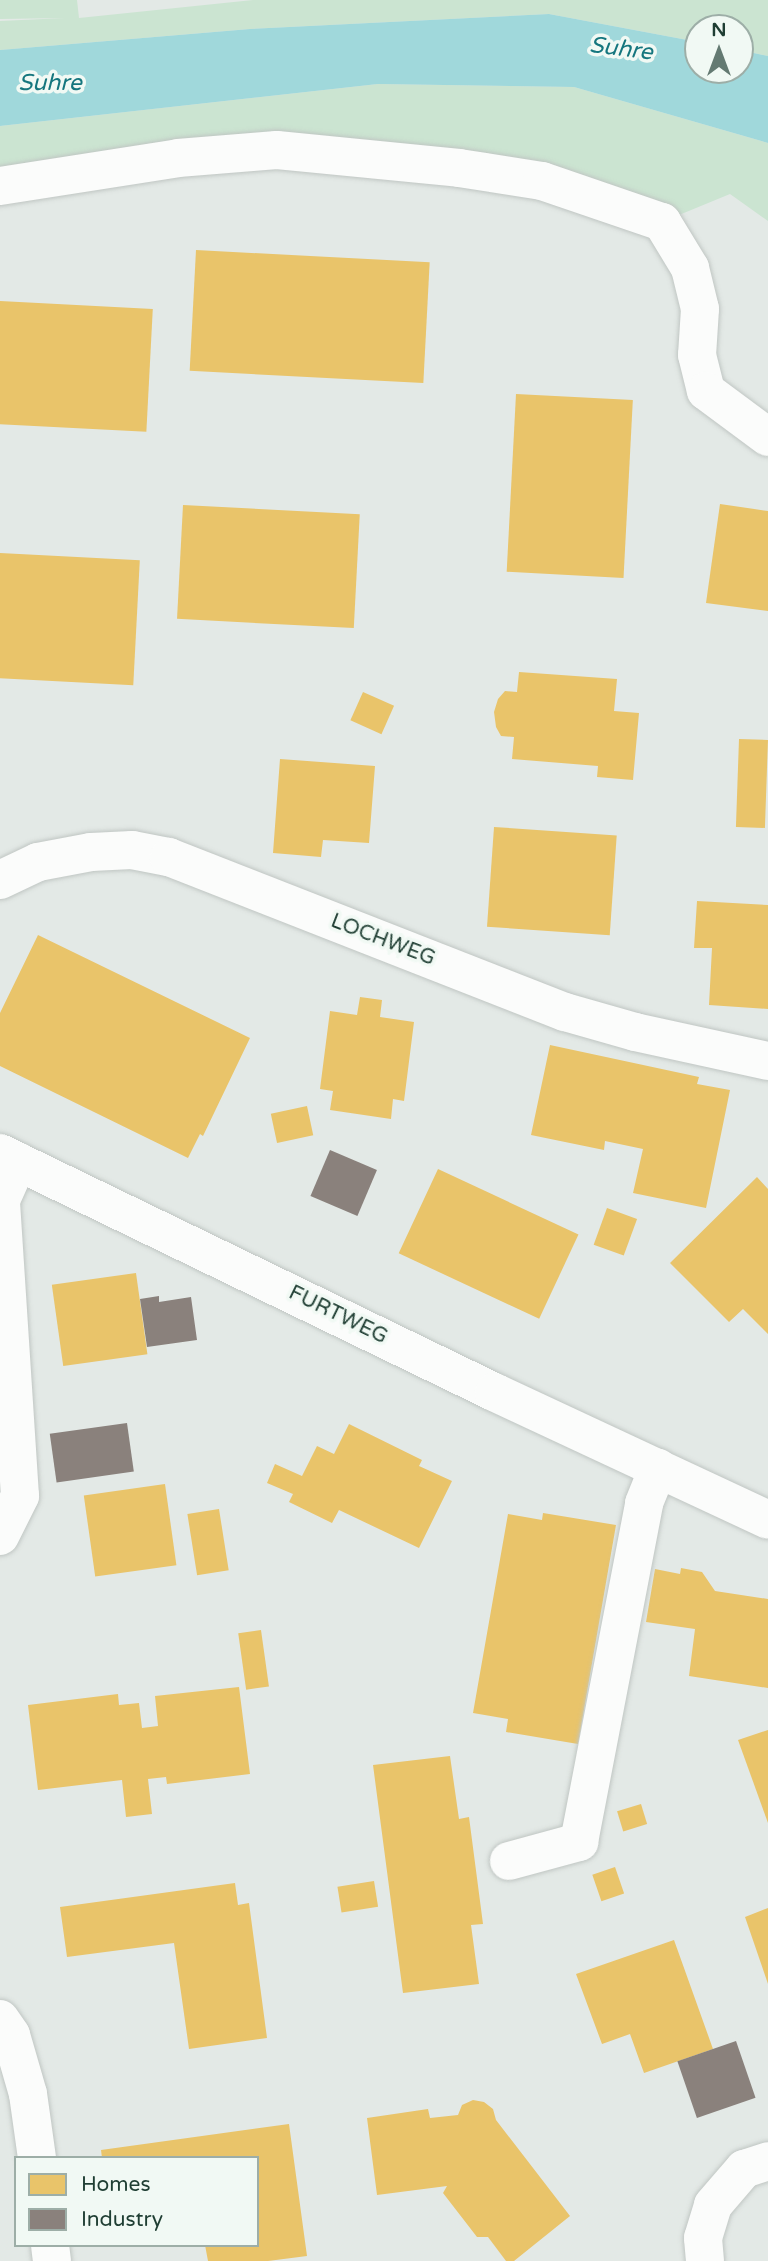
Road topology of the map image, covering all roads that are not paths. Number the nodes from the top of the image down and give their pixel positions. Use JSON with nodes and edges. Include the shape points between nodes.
{"nodes":[{"id":1,"x":0,"y":186,"type":"edge"},
{"id":2,"x":768,"y":437,"type":"edge"},
{"id":3,"x":0,"y":880,"type":"edge"},
{"id":4,"x":768,"y":1061,"type":"edge"},
{"id":5,"x":9,"y":1157,"type":"edge"},
{"id":6,"x":657,"y":1468,"type":"junction"},
{"id":7,"x":768,"y":1520,"type":"edge"},
{"id":8,"x":0,"y":1536,"type":"edge"},
{"id":9,"x":509,"y":1861,"type":"dead end"},
{"id":10,"x":0,"y":2019,"type":"edge"},
{"id":11,"x":37,"y":2156,"type":"edge"},
{"id":12,"x":768,"y":2161,"type":"edge"},
{"id":13,"x":705,"y":2261,"type":"edge"}],
"edges":[{"from":1,"to":2,"type":"street","via":[[178,158],[277,150],[542,181],[662,222],[690,268],[701,309],[697,355],[706,391]]},
{"from":3,"to":4,"type":"street","name":"LOCHWEG","via":[[38,862],[91,852],[132,850],[169,857],[565,1012]]},
{"from":5,"to":6,"type":"street","name":"FURTWEG"},
{"from":5,"to":8,"type":"street","name":"FURTWEG","via":[[1,1200],[20,1496]]},
{"from":6,"to":7,"type":"street","name":"FURTWEG"},
{"from":6,"to":9,"type":"street","via":[[644,1503],[579,1842]]},
{"from":10,"to":11,"type":"street","via":[[11,2035],[28,2094]]},
{"from":12,"to":13,"type":"street","via":[[744,2169],[713,2205],[703,2238]]}]}
